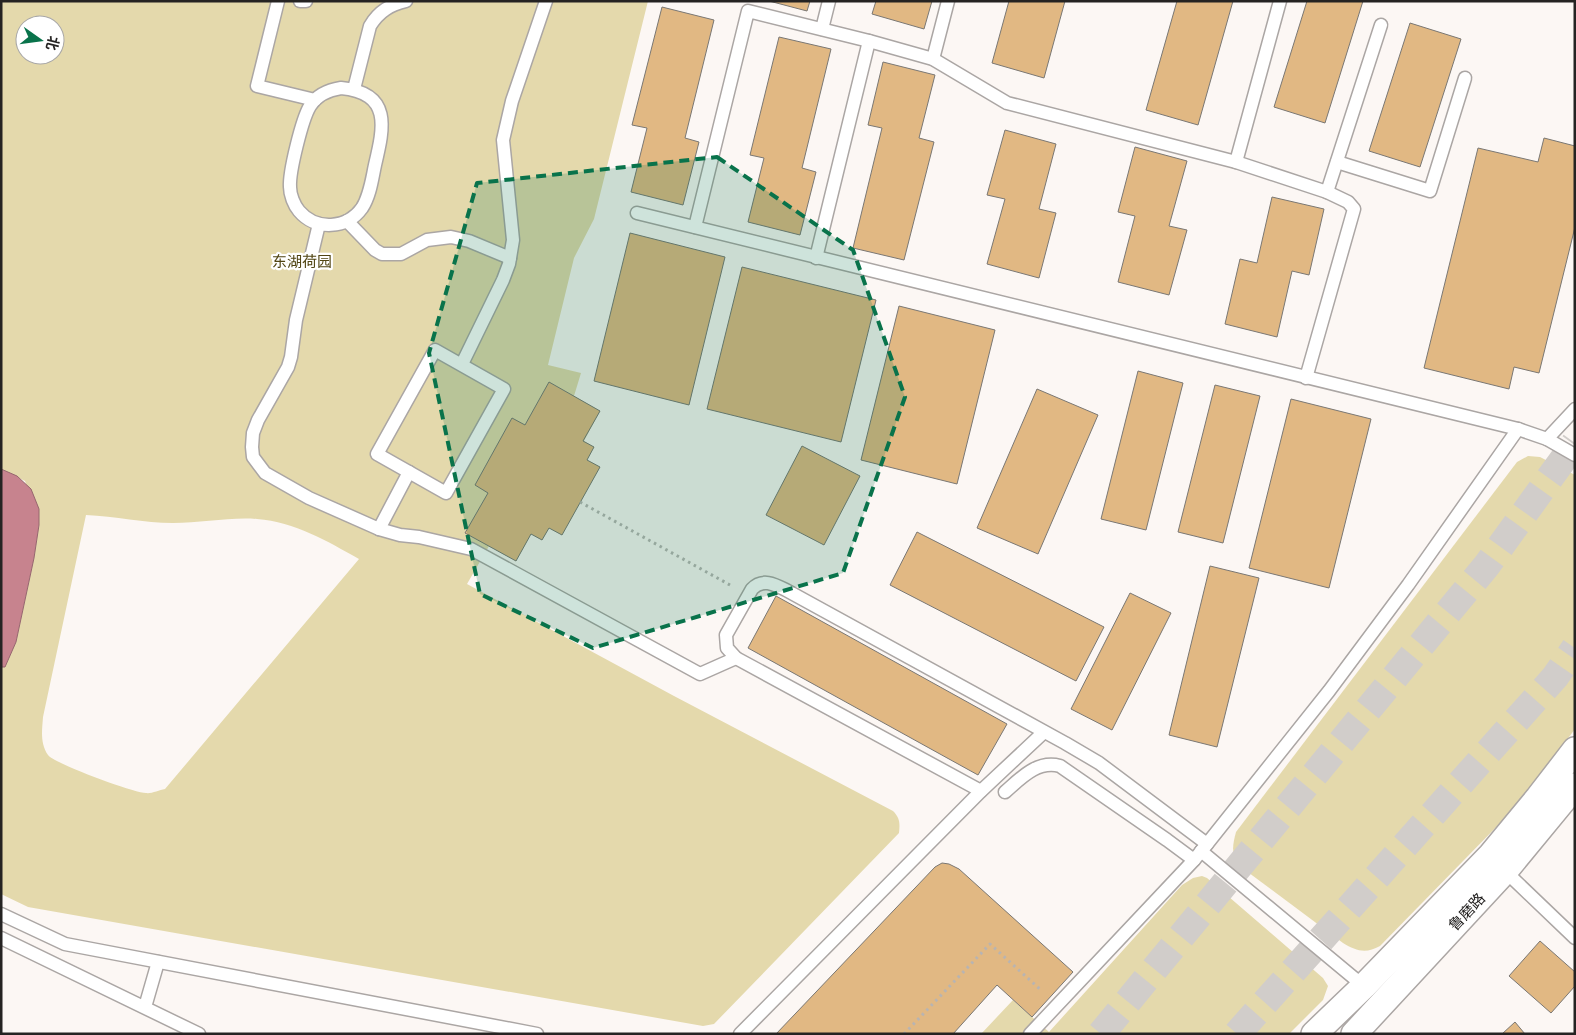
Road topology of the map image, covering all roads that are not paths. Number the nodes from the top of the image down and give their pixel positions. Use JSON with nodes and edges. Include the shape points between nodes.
{"nodes":[{"id":1,"x":278,"y":1,"type":"edge"},
{"id":2,"x":300,"y":1,"type":"edge"},
{"id":3,"x":306,"y":1,"type":"edge"},
{"id":4,"x":406,"y":1,"type":"edge"},
{"id":5,"x":546,"y":1,"type":"edge"},
{"id":6,"x":829,"y":1,"type":"edge"},
{"id":7,"x":948,"y":1,"type":"edge"},
{"id":8,"x":1280,"y":1,"type":"edge"},
{"id":9,"x":1381,"y":25,"type":"dead end"},
{"id":10,"x":822,"y":29,"type":"junction"},
{"id":11,"x":869,"y":41,"type":"junction"},
{"id":12,"x":933,"y":59,"type":"junction"},
{"id":13,"x":1465,"y":78,"type":"dead end"},
{"id":14,"x":354,"y":89,"type":"junction"},
{"id":15,"x":315,"y":100,"type":"junction"},
{"id":16,"x":1236,"y":162,"type":"junction"},
{"id":17,"x":1337,"y":162,"type":"junction"},
{"id":18,"x":1327,"y":192,"type":"junction"},
{"id":19,"x":637,"y":213,"type":"dead end"},
{"id":20,"x":348,"y":221,"type":"junction"},
{"id":21,"x":319,"y":224,"type":"junction"},
{"id":22,"x":695,"y":227,"type":"junction"},
{"id":23,"x":510,"y":258,"type":"junction"},
{"id":24,"x":816,"y":258,"type":"junction"},
{"id":25,"x":462,"y":364,"type":"junction"},
{"id":26,"x":1306,"y":378,"type":"junction"},
{"id":27,"x":1575,"y":409,"type":"edge"},
{"id":28,"x":1518,"y":429,"type":"junction"},
{"id":29,"x":1547,"y":439,"type":"junction"},
{"id":30,"x":1575,"y":455,"type":"edge"},
{"id":31,"x":409,"y":472,"type":"junction"},
{"id":32,"x":379,"y":529,"type":"junction"},
{"id":33,"x":736,"y":658,"type":"junction"},
{"id":34,"x":1044,"y":732,"type":"junction"},
{"id":35,"x":1575,"y":750,"type":"edge"},
{"id":36,"x":1575,"y":786,"type":"edge"},
{"id":37,"x":981,"y":791,"type":"junction"},
{"id":38,"x":1005,"y":792,"type":"dead end"},
{"id":39,"x":1200,"y":852,"type":"junction"},
{"id":40,"x":1505,"y":870,"type":"junction"},
{"id":41,"x":1,"y":914,"type":"edge"},
{"id":42,"x":1,"y":938,"type":"edge"},
{"id":43,"x":1575,"y":938,"type":"edge"},
{"id":44,"x":158,"y":962,"type":"junction"},
{"id":45,"x":1364,"y":986,"type":"junction"},
{"id":46,"x":1383,"y":1002,"type":"junction"},
{"id":47,"x":145,"y":1007,"type":"junction"},
{"id":48,"x":199,"y":1034,"type":"edge"},
{"id":49,"x":537,"y":1034,"type":"edge"},
{"id":50,"x":740,"y":1034,"type":"edge"},
{"id":51,"x":1030,"y":1034,"type":"edge"},
{"id":52,"x":1314,"y":1034,"type":"edge"},
{"id":53,"x":1354,"y":1034,"type":"edge"}],
"edges":[{"from":1,"to":15,"type":"lane","via":[[257,86]]},
{"from":2,"to":3,"type":"lane"},
{"from":4,"to":14,"type":"lane","via":[[386,8],[375,17]]},
{"from":5,"to":23,"type":"lane","via":[[512,101],[503,140],[513,240]]},
{"from":6,"to":10,"type":"lane"},
{"from":7,"to":12,"type":"lane"},
{"from":8,"to":16,"type":"lane"},
{"from":9,"to":17,"type":"lane"},
{"from":10,"to":11,"type":"lane"},
{"from":10,"to":22,"type":"lane","via":[[748,11]]},
{"from":11,"to":12,"type":"lane"},
{"from":11,"to":24,"type":"lane"},
{"from":12,"to":16,"type":"lane","via":[[1007,103]]},
{"from":13,"to":17,"type":"lane","via":[[1430,191]]},
{"from":14,"to":15,"type":"lane","via":[[329,90]]},
{"from":14,"to":20,"type":"lane","via":[[374,102],[383,126],[368,196]]},
{"from":15,"to":21,"type":"lane","via":[[305,117],[290,187],[298,210]]},
{"from":16,"to":18,"type":"lane"},
{"from":17,"to":18,"type":"lane"},
{"from":18,"to":26,"type":"lane","via":[[1348,202],[1354,209]]},
{"from":19,"to":22,"type":"lane"},
{"from":20,"to":21,"type":"lane"},
{"from":20,"to":23,"type":"lane","via":[[382,254],[401,254],[428,240],[450,237],[469,241]]},
{"from":21,"to":32,"type":"lane","via":[[296,320],[291,357],[258,420],[253,434],[253,457],[266,473],[281,483]]},
{"from":22,"to":24,"type":"lane"},
{"from":23,"to":25,"type":"lane","via":[[503,280]]},
{"from":24,"to":26,"type":"lane"},
{"from":25,"to":31,"type":"lane","via":[[435,350],[377,454]]},
{"from":25,"to":31,"type":"lane","via":[[504,388],[446,493]]},
{"from":26,"to":28,"type":"lane"},
{"from":27,"to":29,"type":"lane"},
{"from":28,"to":29,"type":"lane"},
{"from":28,"to":39,"type":"lane","via":[[1414,578],[1329,691]]},
{"from":29,"to":30,"type":"lane"},
{"from":31,"to":32,"type":"lane"},
{"from":32,"to":33,"type":"lane","via":[[471,549],[700,674]]},
{"from":33,"to":34,"type":"lane","via":[[727,648],[726,635],[756,585],[772,584]]},
{"from":33,"to":37,"type":"lane"},
{"from":34,"to":37,"type":"lane"},
{"from":34,"to":39,"type":"lane","via":[[1099,763]]},
{"from":35,"to":45,"type":"street","via":[[1491,855]]},
{"from":36,"to":40,"type":"street","name":"鲁磨路"},
{"from":37,"to":50,"type":"lane"},
{"from":38,"to":39,"type":"lane","via":[[1034,768],[1060,766],[1167,840]]},
{"from":39,"to":45,"type":"lane"},
{"from":39,"to":51,"type":"lane"},
{"from":40,"to":43,"type":"lane"},
{"from":40,"to":46,"type":"street","name":"鲁磨路"},
{"from":41,"to":44,"type":"lane","via":[[65,944]]},
{"from":42,"to":47,"type":"lane"},
{"from":44,"to":47,"type":"lane"},
{"from":44,"to":49,"type":"lane"},
{"from":45,"to":46,"type":"lane"},
{"from":45,"to":52,"type":"street"},
{"from":46,"to":53,"type":"street","name":"鲁磨路"},
{"from":47,"to":48,"type":"lane"}]}
